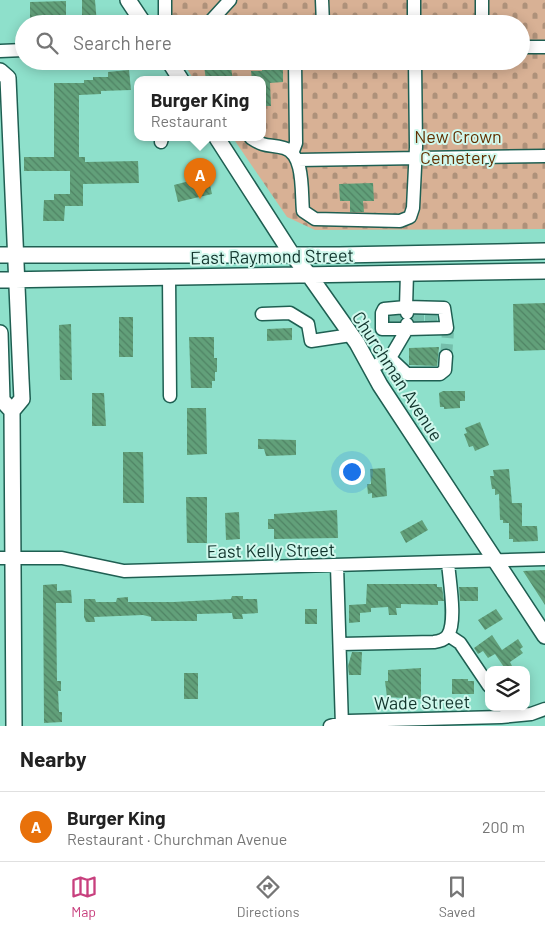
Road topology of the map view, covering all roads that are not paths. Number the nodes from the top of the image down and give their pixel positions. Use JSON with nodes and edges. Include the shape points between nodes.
{"nodes":[{"id":1,"x":128,"y":0,"type":"edge"},
{"id":2,"x":165,"y":0,"type":"edge"},
{"id":3,"x":230,"y":0,"type":"edge"},
{"id":4,"x":322,"y":0,"type":"edge"},
{"id":5,"x":414,"y":0,"type":"edge"},
{"id":6,"x":482,"y":0,"type":"edge"},
{"id":7,"x":138,"y":15,"type":"edge"},
{"id":8,"x":165,"y":15,"type":"edge"},
{"id":9,"x":216,"y":15,"type":"edge"},
{"id":10,"x":323,"y":15,"type":"edge"},
{"id":11,"x":414,"y":15,"type":"edge"},
{"id":12,"x":482,"y":15,"type":"edge"},
{"id":13,"x":530,"y":47,"type":"edge"},
{"id":14,"x":545,"y":47,"type":"edge"},
{"id":15,"x":15,"y":50,"type":"edge"},
{"id":16,"x":0,"y":51,"type":"edge"},
{"id":17,"x":295,"y":70,"type":"edge"},
{"id":18,"x":415,"y":70,"type":"edge"},
{"id":19,"x":0,"y":71,"type":"edge"},
{"id":20,"x":219,"y":141,"type":"edge"},
{"id":21,"x":256,"y":141,"type":"edge"},
{"id":22,"x":295,"y":156,"type":"junction"},
{"id":23,"x":545,"y":156,"type":"edge"},
{"id":24,"x":415,"y":158,"type":"junction"},
{"id":25,"x":545,"y":251,"type":"edge"},
{"id":26,"x":291,"y":253,"type":"junction"},
{"id":27,"x":0,"y":255,"type":"edge"},
{"id":28,"x":16,"y":255,"type":"junction"},
{"id":29,"x":545,"y":271,"type":"edge"},
{"id":30,"x":407,"y":273,"type":"junction"},
{"id":31,"x":309,"y":275,"type":"junction"},
{"id":32,"x":169,"y":276,"type":"junction"},
{"id":33,"x":17,"y":279,"type":"junction"},
{"id":34,"x":0,"y":280,"type":"edge"},
{"id":35,"x":262,"y":314,"type":"dead end"},
{"id":36,"x":407,"y":318,"type":"junction"},
{"id":37,"x":432,"y":318,"type":"junction"},
{"id":38,"x":0,"y":334,"type":"edge"},
{"id":39,"x":350,"y":335,"type":"junction"},
{"id":40,"x":446,"y":356,"type":"tunnel mouth"},
{"id":41,"x":390,"y":358,"type":"junction"},
{"id":42,"x":371,"y":368,"type":"junction"},
{"id":43,"x":170,"y":396,"type":"dead end"},
{"id":44,"x":12,"y":411,"type":"junction"},
{"id":45,"x":7,"y":558,"type":"edge"},
{"id":46,"x":545,"y":559,"type":"edge"},
{"id":47,"x":495,"y":560,"type":"junction"},
{"id":48,"x":448,"y":562,"type":"junction"},
{"id":49,"x":337,"y":566,"type":"junction"},
{"id":50,"x":448,"y":635,"type":"junction"},
{"id":51,"x":545,"y":636,"type":"edge"},
{"id":52,"x":341,"y":644,"type":"junction"},
{"id":53,"x":485,"y":680,"type":"edge"},
{"id":54,"x":545,"y":709,"type":"edge"},
{"id":55,"x":506,"y":712,"type":"edge"},
{"id":56,"x":338,"y":725,"type":"edge"},
{"id":57,"x":14,"y":726,"type":"edge"}],
"edges":[{"from":1,"to":7,"type":"main road"},
{"from":2,"to":8,"type":"street"},
{"from":3,"to":9,"type":"street"},
{"from":4,"to":10,"type":"street"},
{"from":5,"to":11,"type":"street"},
{"from":6,"to":12,"type":"street"},
{"from":13,"to":14,"type":"street"},
{"from":15,"to":16,"type":"street"},
{"from":17,"to":22,"type":"street"},
{"from":18,"to":24,"type":"street"},
{"from":19,"to":28,"type":"main road","via":[[8,78]]},
{"from":20,"to":26,"type":"main road","name":"Churchman Avenue"},
{"from":21,"to":22,"type":"street","via":[[263,146],[283,147]]},
{"from":22,"to":24,"type":"street"},
{"from":22,"to":24,"type":"street","via":[[303,211],[315,219],[400,221],[410,217],[413,208]]},
{"from":23,"to":24,"type":"street"},
{"from":25,"to":26,"type":"main road","name":"East Raymond Street"},
{"from":26,"to":28,"type":"main road","name":"East Raymond Street"},
{"from":26,"to":31,"type":"main road","name":"Churchman Avenue"},
{"from":27,"to":28,"type":"main road","name":"East Raymond Street"},
{"from":28,"to":33,"type":"main road"},
{"from":29,"to":30,"type":"main road","name":"East Raymond Street"},
{"from":30,"to":31,"type":"main road","name":"East Raymond Street"},
{"from":30,"to":36,"type":"street"},
{"from":31,"to":32,"type":"main road","name":"East Raymond Street"},
{"from":31,"to":39,"type":"main road","name":"Churchman Avenue"},
{"from":32,"to":33,"type":"main road","name":"East Raymond Street"},
{"from":32,"to":43,"type":"street"},
{"from":33,"to":34,"type":"main road","name":"East Raymond Street"},
{"from":33,"to":44,"type":"main road","via":[[22,399]]},
{"from":35,"to":39,"type":"street","via":[[290,313],[308,324],[311,341]]},
{"from":36,"to":37,"type":"street"},
{"from":36,"to":37,"type":"street"},
{"from":36,"to":41,"type":"street"},
{"from":37,"to":37,"type":"street","via":[[448,330],[444,308]]},
{"from":38,"to":44,"type":"main road","via":[[2,400]]},
{"from":39,"to":42,"type":"main road","name":"Churchman Avenue"},
{"from":40,"to":41,"type":"street","via":[[445,370],[440,374],[407,374]]},
{"from":41,"to":42,"type":"street"},
{"from":42,"to":47,"type":"main road","name":"Churchman Avenue"},
{"from":44,"to":45,"type":"main road"},
{"from":45,"to":49,"type":"street","name":"East Kelly Street","via":[[62,558],[124,571]]},
{"from":45,"to":57,"type":"main road"},
{"from":46,"to":47,"type":"street","name":"East Kelly Street"},
{"from":47,"to":48,"type":"street","name":"East Kelly Street"},
{"from":47,"to":51,"type":"main road","name":"Churchman Avenue"},
{"from":48,"to":49,"type":"street","name":"East Kelly Street"},
{"from":48,"to":50,"type":"street","via":[[452,622]]},
{"from":49,"to":52,"type":"street"},
{"from":50,"to":52,"type":"street","via":[[434,642]]},
{"from":50,"to":53,"type":"street","via":[[460,643]]},
{"from":52,"to":56,"type":"street"},
{"from":54,"to":55,"type":"street","name":"Wade Street"},
{"from":55,"to":56,"type":"street","name":"Wade Street","via":[[348,721]]}]}
